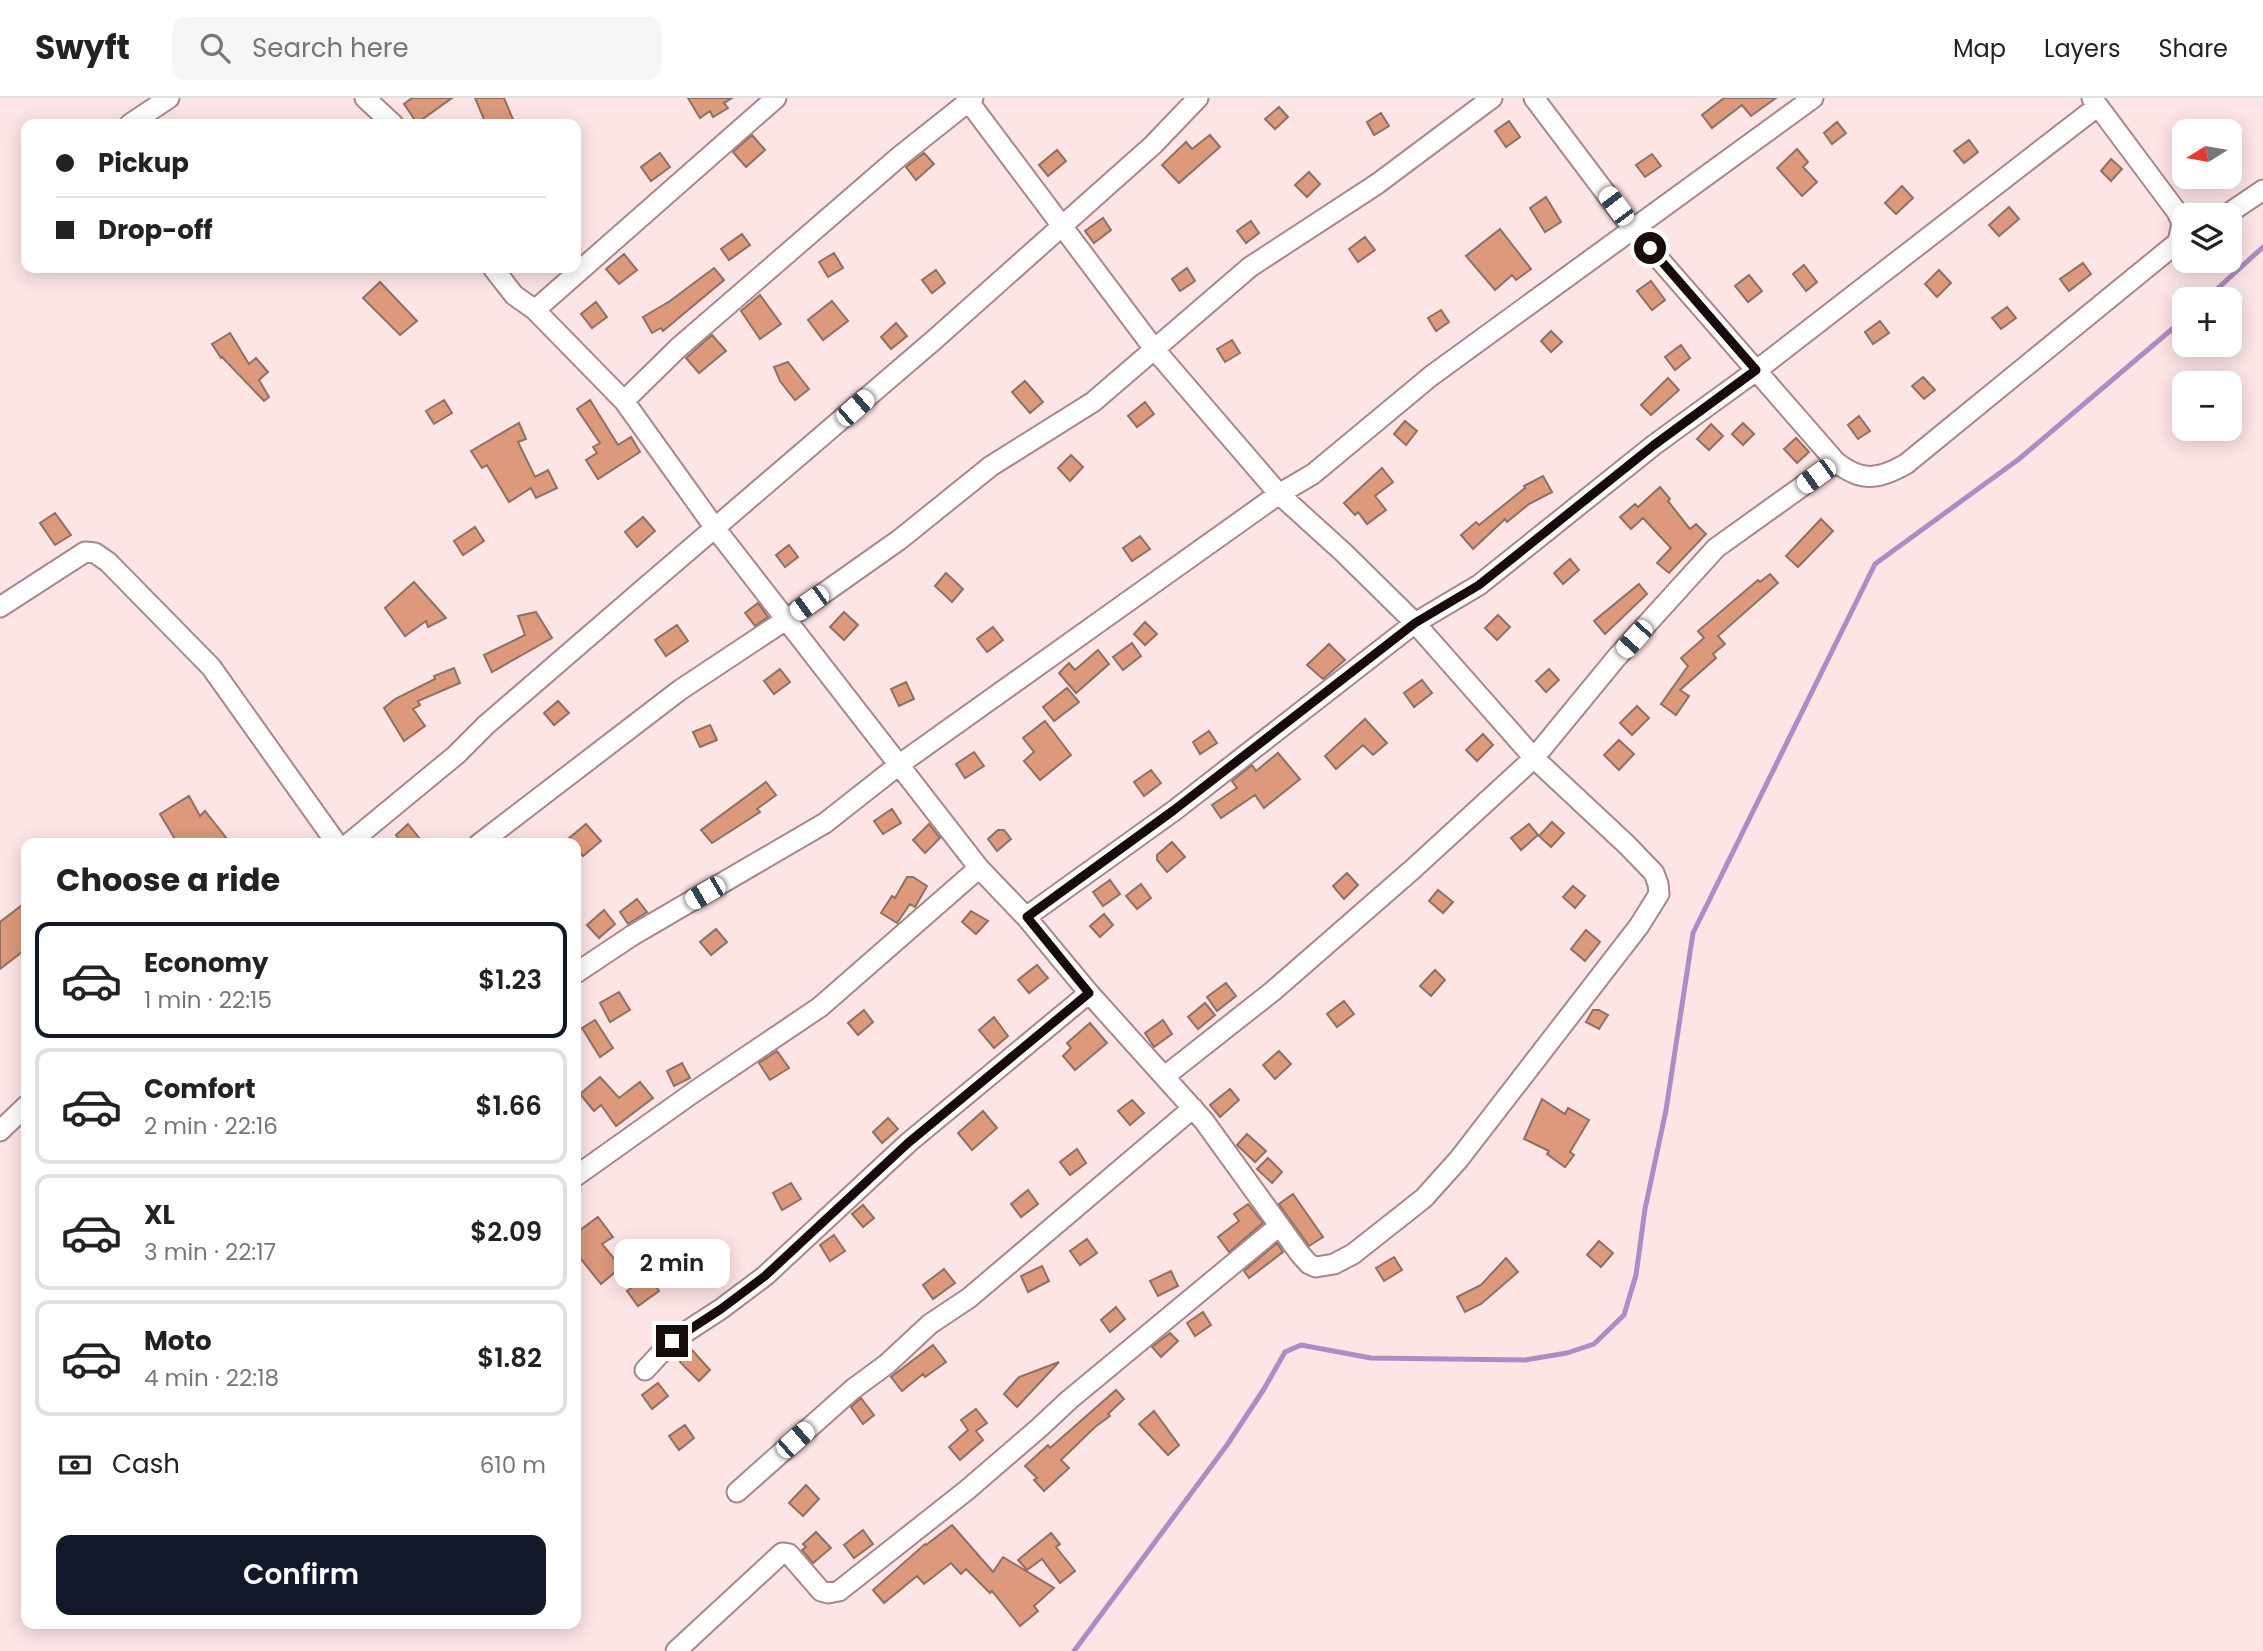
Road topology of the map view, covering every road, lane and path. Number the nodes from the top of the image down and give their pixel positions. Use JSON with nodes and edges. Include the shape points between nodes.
{"nodes":[{"id":1,"x":169,"y":98,"type":"edge"},
{"id":2,"x":776,"y":98,"type":"edge"},
{"id":3,"x":1198,"y":98,"type":"edge"},
{"id":4,"x":1492,"y":98,"type":"edge"},
{"id":5,"x":1534,"y":98,"type":"edge"},
{"id":6,"x":1813,"y":98,"type":"edge"},
{"id":7,"x":370,"y":99,"type":"edge"},
{"id":8,"x":969,"y":99,"type":"edge"},
{"id":9,"x":2095,"y":102,"type":"edge"},
{"id":10,"x":138,"y":119,"type":"edge"},
{"id":11,"x":388,"y":119,"type":"edge"},
{"id":12,"x":2263,"y":190,"type":"edge"},
{"id":13,"x":2242,"y":204,"type":"edge"},
{"id":14,"x":2172,"y":205,"type":"edge"},
{"id":15,"x":1063,"y":226,"type":"junction"},
{"id":16,"x":1632,"y":228,"type":"junction"},
{"id":17,"x":2172,"y":248,"type":"edge"},
{"id":18,"x":581,"y":270,"type":"edge"},
{"id":19,"x":496,"y":273,"type":"edge"},
{"id":20,"x":577,"y":273,"type":"edge"},
{"id":21,"x":535,"y":310,"type":"junction"},
{"id":22,"x":1155,"y":350,"type":"junction"},
{"id":23,"x":1756,"y":370,"type":"junction"},
{"id":24,"x":624,"y":401,"type":"junction"},
{"id":25,"x":1836,"y":462,"type":"junction"},
{"id":26,"x":1279,"y":494,"type":"junction"},
{"id":27,"x":715,"y":528,"type":"junction"},
{"id":28,"x":0,"y":607,"type":"edge"},
{"id":29,"x":787,"y":619,"type":"junction"},
{"id":30,"x":1415,"y":623,"type":"junction"},
{"id":31,"x":1534,"y":758,"type":"junction"},
{"id":32,"x":900,"y":764,"type":"junction"},
{"id":33,"x":333,"y":838,"type":"edge"},
{"id":34,"x":355,"y":838,"type":"edge"},
{"id":35,"x":487,"y":838,"type":"edge"},
{"id":36,"x":979,"y":868,"type":"junction"},
{"id":37,"x":1027,"y":917,"type":"junction"},
{"id":38,"x":581,"y":970,"type":"edge"},
{"id":39,"x":1089,"y":993,"type":"junction"},
{"id":40,"x":1165,"y":1076,"type":"junction"},
{"id":41,"x":1193,"y":1108,"type":"junction"},
{"id":42,"x":21,"y":1111,"type":"edge"},
{"id":43,"x":0,"y":1131,"type":"edge"},
{"id":44,"x":581,"y":1172,"type":"edge"},
{"id":45,"x":1279,"y":1226,"type":"junction"},
{"id":46,"x":645,"y":1370,"type":"dead end"},
{"id":47,"x":737,"y":1492,"type":"dead end"},
{"id":48,"x":676,"y":1651,"type":"edge"}],
"edges":[{"from":1,"to":10,"type":"street"},
{"from":2,"to":18,"type":"street"},
{"from":3,"to":15,"type":"street"},
{"from":4,"to":22,"type":"street","via":[[1377,184],[1250,267]]},
{"from":5,"to":16,"type":"street"},
{"from":6,"to":16,"type":"street"},
{"from":7,"to":11,"type":"street"},
{"from":8,"to":15,"type":"street"},
{"from":8,"to":24,"type":"street","via":[[678,348]]},
{"from":9,"to":14,"type":"street"},
{"from":9,"to":23,"type":"street"},
{"from":12,"to":13,"type":"street"},
{"from":15,"to":22,"type":"street"},
{"from":15,"to":27,"type":"street"},
{"from":16,"to":23,"type":"street"},
{"from":16,"to":26,"type":"street","via":[[1431,376],[1313,474]]},
{"from":17,"to":25,"type":"street","via":[[1906,464],[1866,477],[1852,475]]},
{"from":19,"to":21,"type":"street","via":[[514,295]]},
{"from":20,"to":21,"type":"street"},
{"from":21,"to":24,"type":"street"},
{"from":22,"to":26,"type":"street"},
{"from":22,"to":29,"type":"street","via":[[1093,402],[991,466],[899,540]]},
{"from":23,"to":25,"type":"street"},
{"from":23,"to":30,"type":"street","via":[[1479,585]]},
{"from":24,"to":27,"type":"street"},
{"from":25,"to":31,"type":"street","via":[[1716,548]]},
{"from":26,"to":30,"type":"street"},
{"from":26,"to":32,"type":"street"},
{"from":27,"to":29,"type":"street"},
{"from":27,"to":34,"type":"street"},
{"from":28,"to":33,"type":"street","via":[[85,552],[95,553],[211,667]]},
{"from":29,"to":32,"type":"street"},
{"from":29,"to":35,"type":"street","via":[[680,690]]},
{"from":30,"to":31,"type":"street"},
{"from":30,"to":37,"type":"street"},
{"from":31,"to":40,"type":"street","via":[[1313,956]]},
{"from":31,"to":45,"type":"street","via":[[1654,873],[1658,884],[1654,905],[1424,1198],[1353,1254],[1325,1266],[1309,1264]]},
{"from":32,"to":36,"type":"street"},
{"from":32,"to":38,"type":"street","via":[[825,823]]},
{"from":36,"to":37,"type":"street"},
{"from":36,"to":44,"type":"street","via":[[820,1007]]},
{"from":37,"to":39,"type":"street"},
{"from":39,"to":40,"type":"street"},
{"from":39,"to":46,"type":"street","via":[[908,1143],[765,1276],[672,1341]]},
{"from":40,"to":41,"type":"street"},
{"from":41,"to":45,"type":"street"},
{"from":41,"to":47,"type":"street","via":[[969,1298],[930,1324]]},
{"from":42,"to":43,"type":"street"},
{"from":45,"to":48,"type":"street","via":[[967,1490],[839,1591],[821,1591],[789,1554],[782,1553]]}]}
